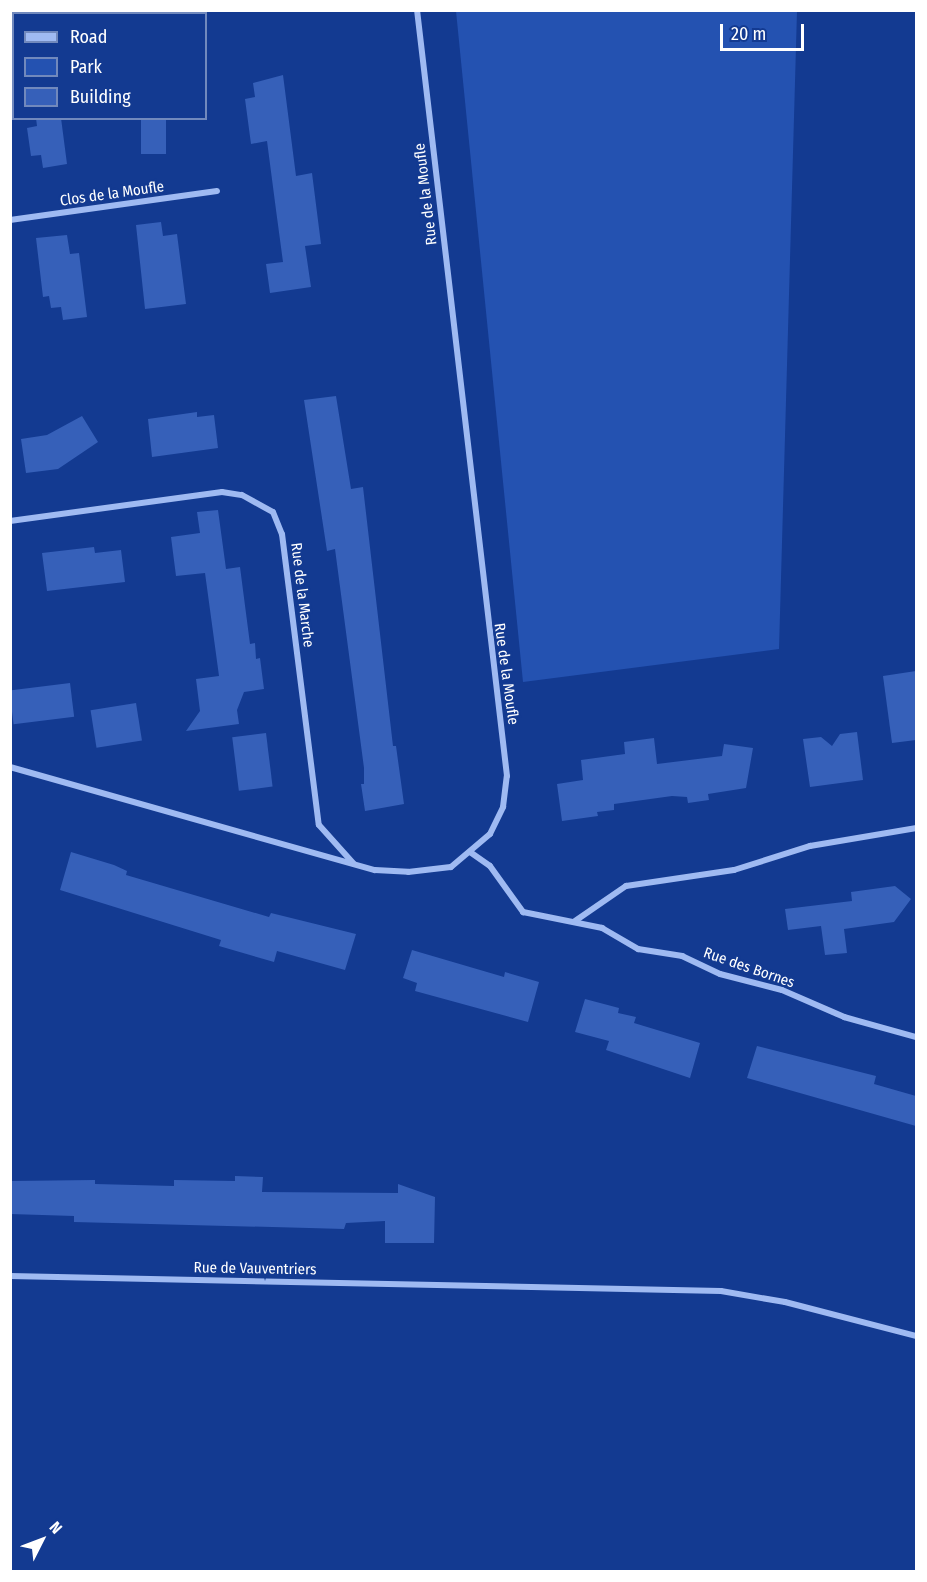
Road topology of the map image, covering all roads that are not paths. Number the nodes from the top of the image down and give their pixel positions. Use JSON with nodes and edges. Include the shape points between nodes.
{"nodes":[{"id":1,"x":417,"y":10,"type":"edge"},
{"id":2,"x":216,"y":191,"type":"dead end"},
{"id":3,"x":10,"y":220,"type":"edge"},
{"id":4,"x":10,"y":521,"type":"edge"},
{"id":5,"x":10,"y":767,"type":"edge"},
{"id":6,"x":916,"y":828,"type":"edge"},
{"id":7,"x":470,"y":852,"type":"junction"},
{"id":8,"x":355,"y":865,"type":"junction"},
{"id":9,"x":575,"y":921,"type":"junction"},
{"id":10,"x":916,"y":1037,"type":"edge"},
{"id":11,"x":10,"y":1276,"type":"edge"},
{"id":12,"x":916,"y":1336,"type":"edge"}],
"edges":[{"from":1,"to":7,"type":"street","name":"Rue de la Moufle","via":[[507,776],[503,807],[490,834]]},
{"from":2,"to":3,"type":"street","name":"Clos de la Moufle"},
{"from":4,"to":8,"type":"street","name":"Rue de la Marche","via":[[222,492],[243,495],[273,512],[282,534],[319,825]]},
{"from":5,"to":8,"type":"street","name":"Rue de la Moufle"},
{"from":6,"to":9,"type":"street","via":[[810,846],[734,870],[626,886]]},
{"from":7,"to":8,"type":"street","name":"Rue de la Moufle","via":[[451,867],[433,870],[375,870]]},
{"from":7,"to":9,"type":"street","name":"Rue des Bornes","via":[[490,866],[522,912]]},
{"from":9,"to":10,"type":"street","name":"Rue des Bornes","via":[[602,928],[638,949],[682,956],[720,974],[782,990],[844,1017]]},
{"from":11,"to":12,"type":"street","name":"Rue de Vauventriers","via":[[721,1291],[785,1302]]}]}
